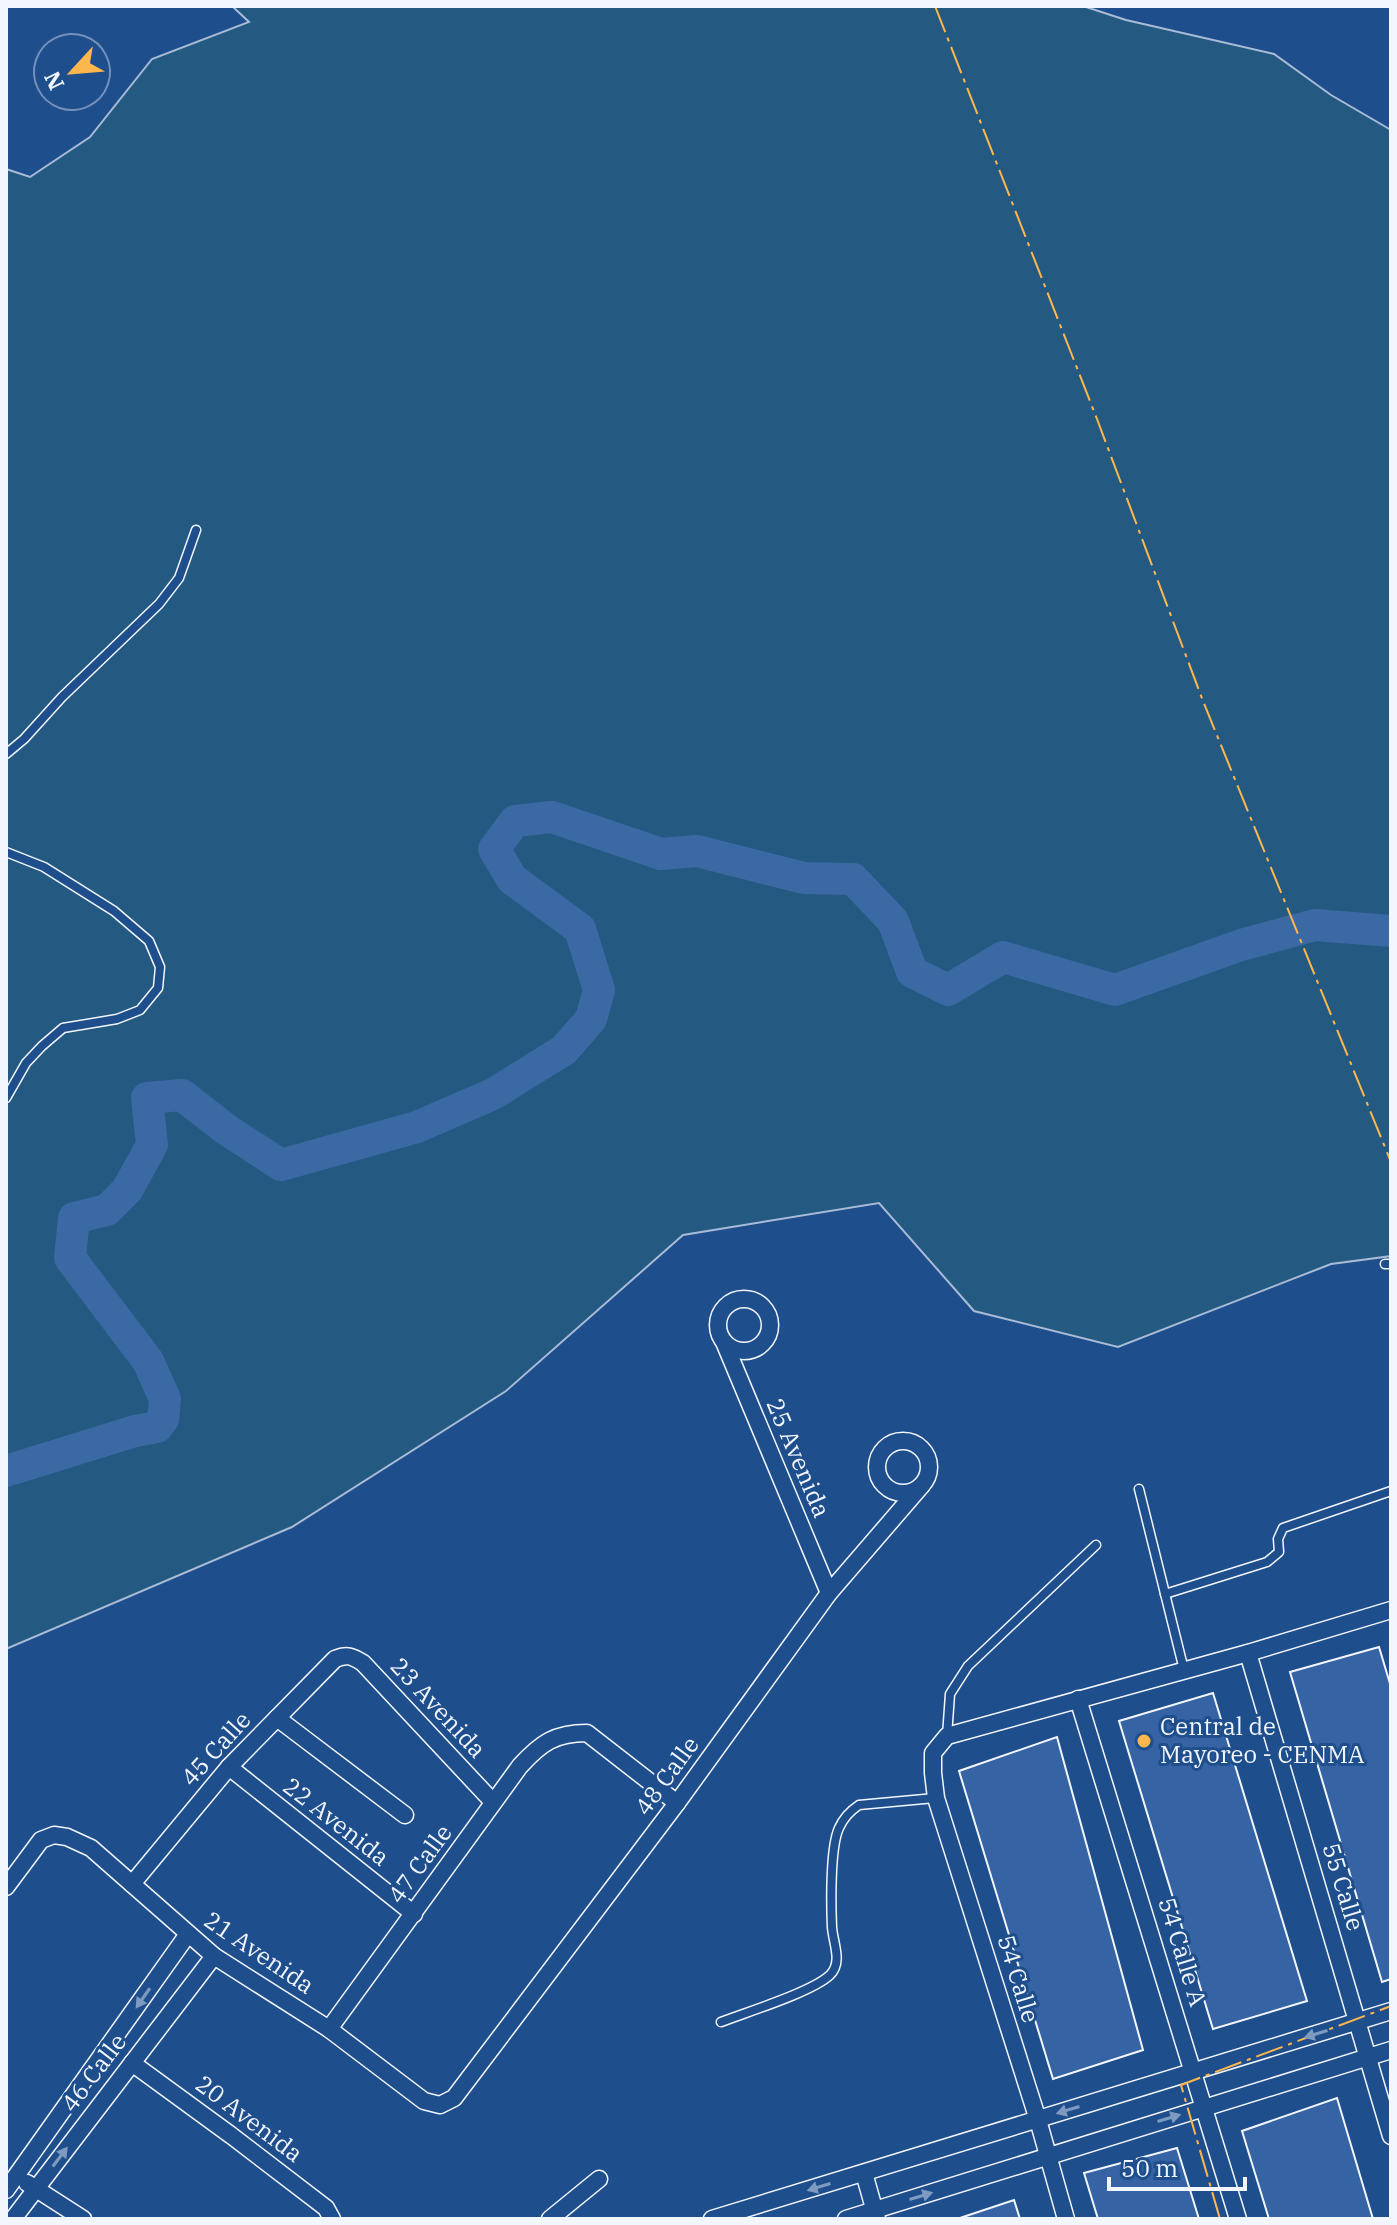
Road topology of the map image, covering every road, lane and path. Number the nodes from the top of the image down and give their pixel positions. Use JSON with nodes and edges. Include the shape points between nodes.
{"nodes":[{"id":1,"x":196,"y":530,"type":"dead end"},
{"id":2,"x":6,"y":754,"type":"edge"},
{"id":3,"x":6,"y":852,"type":"edge"},
{"id":4,"x":6,"y":1098,"type":"edge"},
{"id":5,"x":724,"y":1342,"type":"dead end"},
{"id":6,"x":922,"y":1485,"type":"dead end"},
{"id":7,"x":1139,"y":1489,"type":"dead end"},
{"id":8,"x":1391,"y":1491,"type":"edge"},
{"id":9,"x":1096,"y":1545,"type":"dead end"},
{"id":10,"x":829,"y":1593,"type":"junction"},
{"id":11,"x":1165,"y":1594,"type":"junction"},
{"id":12,"x":1391,"y":1610,"type":"edge"},
{"id":13,"x":1248,"y":1653,"type":"junction"},
{"id":14,"x":343,"y":1656,"type":"joint"},
{"id":15,"x":1184,"y":1670,"type":"junction"},
{"id":16,"x":1078,"y":1699,"type":"junction"},
{"id":17,"x":277,"y":1718,"type":"junction"},
{"id":18,"x":947,"y":1736,"type":"junction"},
{"id":19,"x":229,"y":1767,"type":"junction"},
{"id":20,"x":936,"y":1798,"type":"junction"},
{"id":21,"x":493,"y":1802,"type":"junction"},
{"id":22,"x":677,"y":1803,"type":"junction"},
{"id":23,"x":405,"y":1815,"type":"dead end"},
{"id":24,"x":132,"y":1884,"type":"junction"},
{"id":25,"x":6,"y":1887,"type":"edge"},
{"id":26,"x":414,"y":1914,"type":"junction"},
{"id":27,"x":188,"y":1934,"type":"junction"},
{"id":28,"x":214,"y":1956,"type":"junction"},
{"id":29,"x":1391,"y":2011,"type":"edge"},
{"id":30,"x":721,"y":2022,"type":"dead end"},
{"id":31,"x":1358,"y":2022,"type":"junction"},
{"id":32,"x":329,"y":2029,"type":"junction"},
{"id":33,"x":1391,"y":2050,"type":"edge"},
{"id":34,"x":1367,"y":2058,"type":"junction"},
{"id":35,"x":132,"y":2063,"type":"junction"},
{"id":36,"x":1194,"y":2071,"type":"junction"},
{"id":37,"x":454,"y":2098,"type":"joint"},
{"id":38,"x":1204,"y":2108,"type":"junction"},
{"id":39,"x":1038,"y":2120,"type":"junction"},
{"id":40,"x":1391,"y":2136,"type":"edge"},
{"id":41,"x":1047,"y":2156,"type":"junction"},
{"id":42,"x":864,"y":2173,"type":"junction"},
{"id":43,"x":599,"y":2179,"type":"dead end"},
{"id":44,"x":11,"y":2184,"type":"edge"},
{"id":45,"x":36,"y":2188,"type":"junction"},
{"id":46,"x":876,"y":2215,"type":"edge"},
{"id":47,"x":13,"y":2219,"type":"edge"},
{"id":48,"x":83,"y":2219,"type":"edge"},
{"id":49,"x":332,"y":2219,"type":"edge"},
{"id":50,"x":550,"y":2219,"type":"edge"},
{"id":51,"x":712,"y":2219,"type":"edge"},
{"id":52,"x":846,"y":2219,"type":"edge"},
{"id":53,"x":1066,"y":2219,"type":"edge"},
{"id":54,"x":1238,"y":2219,"type":"edge"}],
"edges":[{"from":1,"to":2,"type":"lane","via":[[179,578],[159,604]]},
{"from":3,"to":4,"type":"lane","via":[[44,867],[114,911],[149,941],[160,967],[158,988],[140,1010],[63,1028],[26,1063]]},
{"from":5,"to":10,"type":"street","name":"25 Avenida"},
{"from":6,"to":10,"type":"street","name":"48 Calle"},
{"from":7,"to":11,"type":"lane"},
{"from":8,"to":11,"type":"lane","via":[[1283,1528],[1279,1552],[1267,1562]]},
{"from":9,"to":18,"type":"lane","via":[[968,1666],[950,1694]]},
{"from":10,"to":22,"type":"street","name":"48 Calle"},
{"from":11,"to":15,"type":"lane"},
{"from":12,"to":13,"type":"street"},
{"from":13,"to":15,"type":"street"},
{"from":13,"to":31,"type":"street","name":"55 Calle"},
{"from":14,"to":17,"type":"street","name":"45 Calle"},
{"from":14,"to":21,"type":"street","name":"23 Avenida","via":[[363,1663]]},
{"from":15,"to":16,"type":"street"},
{"from":16,"to":18,"type":"street"},
{"from":16,"to":36,"type":"street","name":"54 Calle A"},
{"from":17,"to":19,"type":"street","name":"45 Calle"},
{"from":17,"to":23,"type":"street"},
{"from":18,"to":20,"type":"street","name":"54 Calle","via":[[933,1753]]},
{"from":19,"to":24,"type":"street","name":"45 Calle"},
{"from":19,"to":26,"type":"street","name":"22 Avenida"},
{"from":20,"to":30,"type":"lane","via":[[859,1805],[850,1811],[837,1831],[833,1972],[821,1982]]},
{"from":20,"to":39,"type":"street","name":"54 Calle"},
{"from":21,"to":22,"type":"street","name":"47 Calle","via":[[538,1746],[558,1736],[587,1733]]},
{"from":21,"to":26,"type":"street","name":"47 Calle"},
{"from":22,"to":37,"type":"street","name":"48 Calle"},
{"from":24,"to":25,"type":"street","name":"21 Avenida","via":[[91,1848],[54,1835],[41,1840]]},
{"from":24,"to":27,"type":"street","name":"21 Avenida"},
{"from":26,"to":32,"type":"street","name":"47 Calle"},
{"from":27,"to":28,"type":"street","name":"21 Avenida"},
{"from":27,"to":44,"type":"street","name":"46 Calle","one_way":true},
{"from":28,"to":32,"type":"street","name":"21 Avenida"},
{"from":28,"to":35,"type":"street","name":"46 Calle"},
{"from":29,"to":31,"type":"street"},
{"from":31,"to":34,"type":"street","name":"55 Calle"},
{"from":31,"to":36,"type":"street","one_way":true},
{"from":32,"to":37,"type":"street","name":"21 Avenida","via":[[424,2101],[440,2105]]},
{"from":33,"to":34,"type":"street"},
{"from":34,"to":38,"type":"street"},
{"from":34,"to":40,"type":"street","name":"55 Calle"},
{"from":45,"to":35,"type":"street","name":"46 Calle","one_way":true},
{"from":35,"to":49,"type":"street","name":"20 Avenida","via":[[326,2208]]},
{"from":36,"to":38,"type":"street","name":"54 Calle A"},
{"from":36,"to":39,"type":"street","one_way":true},
{"from":41,"to":38,"type":"street","one_way":true},
{"from":38,"to":54,"type":"street","name":"54 Calle A"},
{"from":39,"to":41,"type":"street","name":"54 Calle"},
{"from":39,"to":42,"type":"street"},
{"from":46,"to":41,"type":"street","one_way":true},
{"from":41,"to":53,"type":"street","name":"54 Calle"},
{"from":42,"to":46,"type":"street"},
{"from":42,"to":51,"type":"street","one_way":true},
{"from":43,"to":50,"type":"street"},
{"from":44,"to":45,"type":"street"},
{"from":45,"to":47,"type":"street","name":"46 Calle"},
{"from":45,"to":48,"type":"street"},
{"from":46,"to":52,"type":"street"}]}
